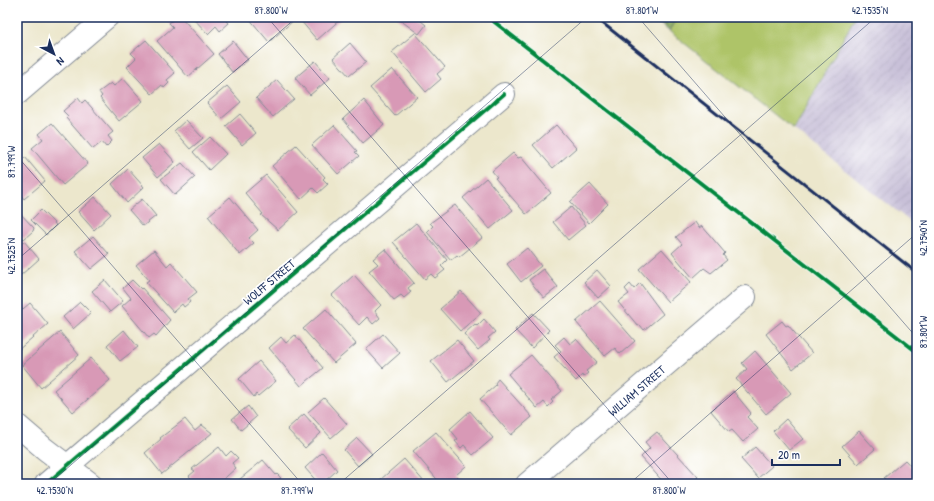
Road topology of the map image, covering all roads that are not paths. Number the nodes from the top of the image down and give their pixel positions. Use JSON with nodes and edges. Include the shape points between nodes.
{"nodes":[{"id":1,"x":108,"y":17,"type":"edge"},
{"id":2,"x":17,"y":94,"type":"edge"},
{"id":3,"x":504,"y":94,"type":"dead end"},
{"id":4,"x":745,"y":297,"type":"dead end"},
{"id":5,"x":17,"y":425,"type":"edge"},
{"id":6,"x":67,"y":466,"type":"junction"},
{"id":7,"x":46,"y":484,"type":"edge"},
{"id":8,"x":91,"y":484,"type":"edge"},
{"id":9,"x":527,"y":484,"type":"edge"}],
"edges":[{"from":1,"to":2,"type":"street"},
{"from":3,"to":6,"type":"street","name":"WOLFF STREET"},
{"from":4,"to":9,"type":"street","name":"WILLIAM STREET"},
{"from":5,"to":6,"type":"street"},
{"from":6,"to":7,"type":"street","name":"WOLFF STREET"},
{"from":6,"to":8,"type":"street"}]}
